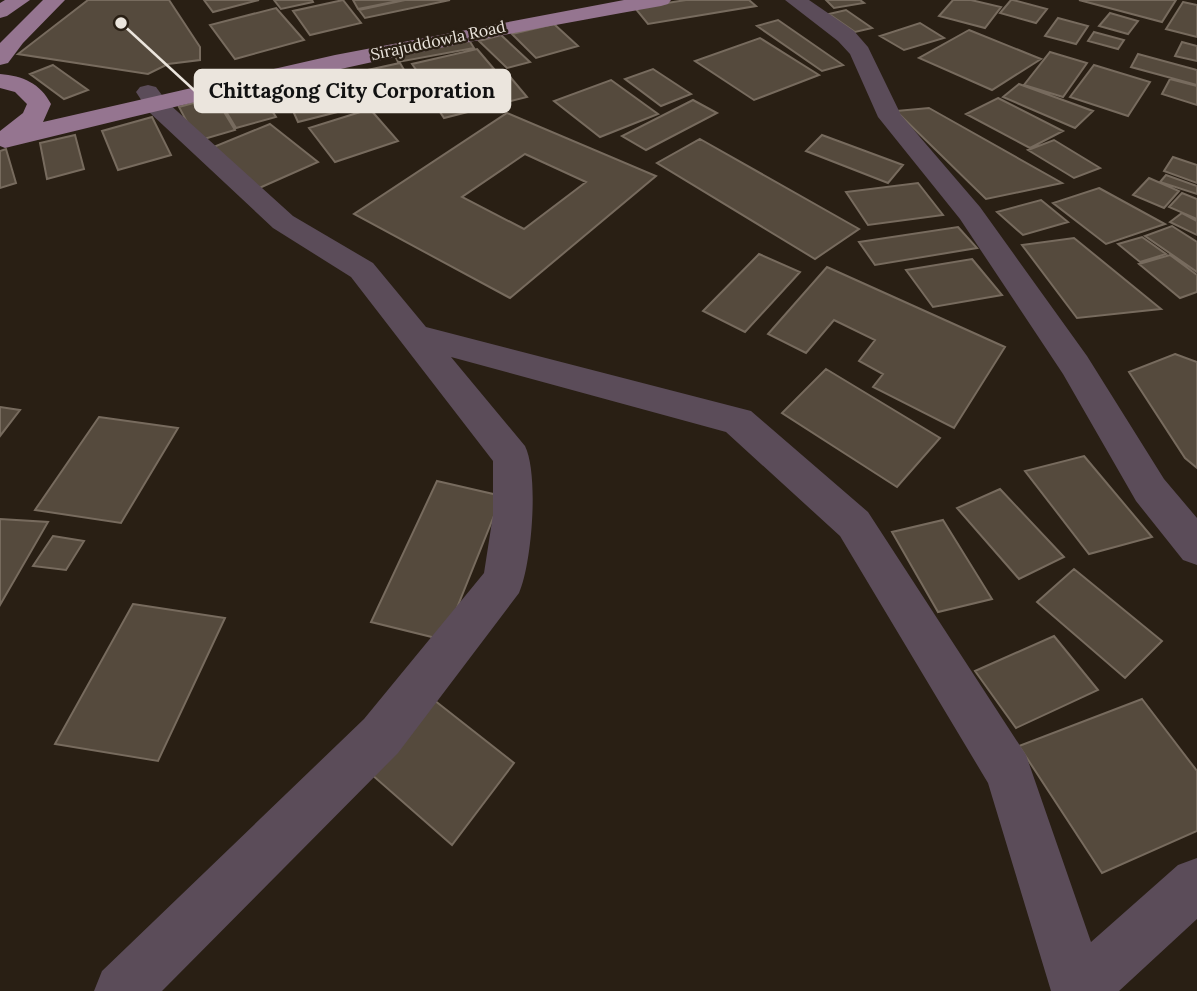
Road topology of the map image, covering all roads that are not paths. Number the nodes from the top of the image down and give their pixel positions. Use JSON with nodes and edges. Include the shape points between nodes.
{"nodes":[{"id":1,"x":20,"y":0,"type":"edge"},
{"id":2,"x":55,"y":0,"type":"edge"},
{"id":3,"x":579,"y":0,"type":"edge"},
{"id":4,"x":661,"y":0,"type":"edge"},
{"id":5,"x":795,"y":0,"type":"edge"},
{"id":6,"x":0,"y":12,"type":"edge"},
{"id":7,"x":7,"y":38,"type":"edge"},
{"id":8,"x":0,"y":58,"type":"edge"},
{"id":9,"x":0,"y":81,"type":"edge"},
{"id":10,"x":152,"y":97,"type":"junction"},
{"id":11,"x":34,"y":117,"type":"junction"},
{"id":12,"x":6,"y":140,"type":"edge"},
{"id":13,"x":416,"y":336,"type":"junction"},
{"id":14,"x":1197,"y":547,"type":"edge"},
{"id":15,"x":1197,"y":884,"type":"edge"},
{"id":16,"x":1079,"y":990,"type":"edge"},
{"id":17,"x":122,"y":991,"type":"edge"}],
"edges":[{"from":1,"to":6,"type":"main road"},
{"from":2,"to":7,"type":"main road"},
{"from":3,"to":10,"type":"main road","name":"Sirajuddowla Road","via":[[300,54]]},
{"from":4,"to":10,"type":"main road","name":"Sirajuddowla Road","via":[[533,20]]},
{"from":5,"to":14,"type":"street","via":[[846,36],[860,52],[890,117],[970,213],[1075,365],[1150,490]]},
{"from":7,"to":8,"type":"main road"},
{"from":9,"to":11,"type":"main road","via":[[23,85],[34,93],[38,104]]},
{"from":10,"to":11,"type":"main road","name":"Sirajuddowla Road"},
{"from":10,"to":12,"type":"main road","name":"Sirajuddowla Road"},
{"from":10,"to":13,"type":"street","via":[[283,222],[362,270]]},
{"from":11,"to":12,"type":"main road"},
{"from":13,"to":16,"type":"street","via":[[738,421],[854,524],[1009,772]]},
{"from":13,"to":17,"type":"street","via":[[512,457],[513,515],[504,580],[382,736]]},
{"from":15,"to":16,"type":"street"}]}
